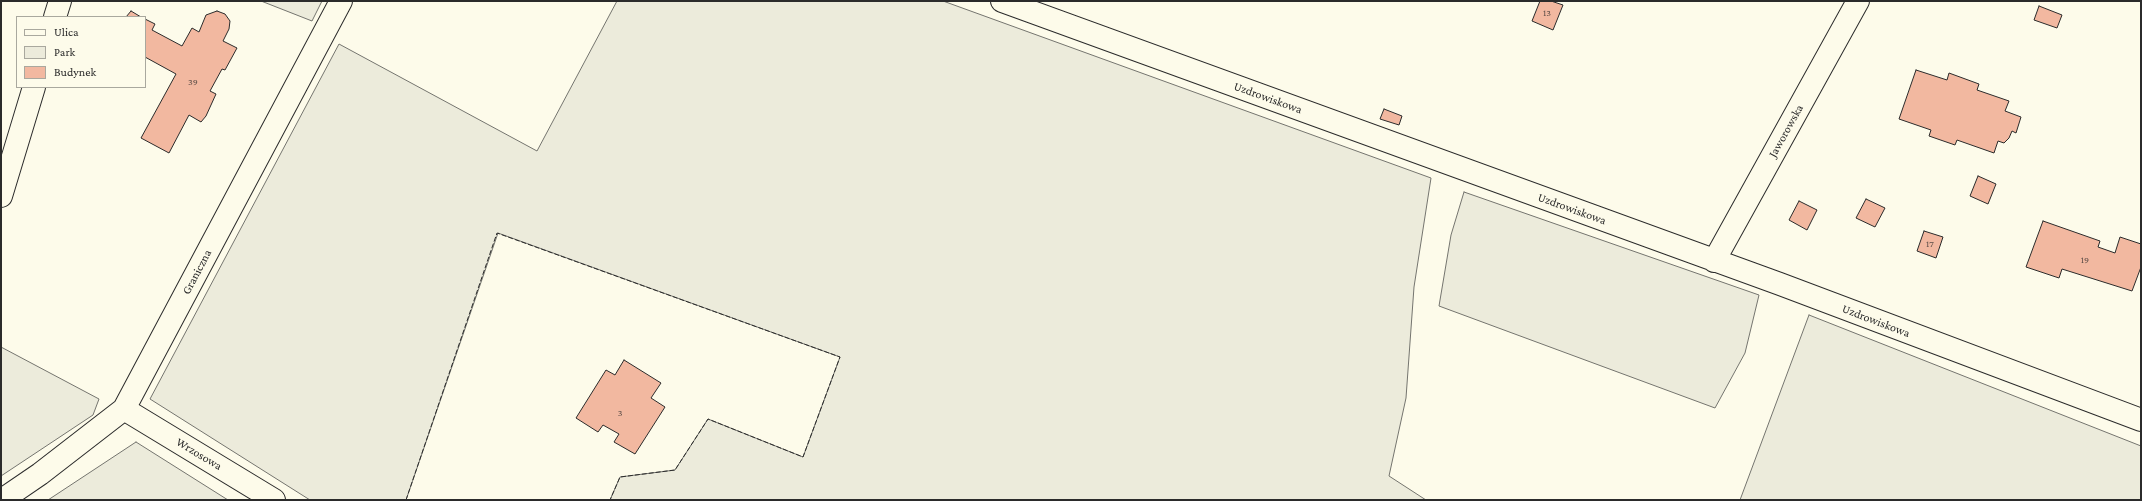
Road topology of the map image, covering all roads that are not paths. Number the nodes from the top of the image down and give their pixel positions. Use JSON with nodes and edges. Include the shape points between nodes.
{"nodes":[{"id":1,"x":60,"y":1,"type":"edge"},
{"id":2,"x":341,"y":1,"type":"edge"},
{"id":3,"x":1002,"y":1,"type":"edge"},
{"id":4,"x":1858,"y":1,"type":"edge"},
{"id":5,"x":55,"y":16,"type":"edge"},
{"id":6,"x":34,"y":88,"type":"edge"},
{"id":7,"x":1,"y":196,"type":"edge"},
{"id":8,"x":1714,"y":261,"type":"junction"},
{"id":9,"x":124,"y":409,"type":"junction"},
{"id":10,"x":2141,"y":420,"type":"edge"},
{"id":11,"x":2,"y":500,"type":"edge"},
{"id":12,"x":274,"y":500,"type":"edge"}],
"edges":[{"from":1,"to":5,"type":"street"},
{"from":2,"to":9,"type":"street","name":"Graniczna"},
{"from":3,"to":8,"type":"street","name":"Uzdrowiskowa"},
{"from":4,"to":8,"type":"street","name":"Jaworowska"},
{"from":6,"to":7,"type":"street"},
{"from":8,"to":10,"type":"street","name":"Uzdrowiskowa"},
{"from":9,"to":11,"type":"street","name":"Graniczna"},
{"from":9,"to":12,"type":"street","name":"Wrzosowa"}]}
